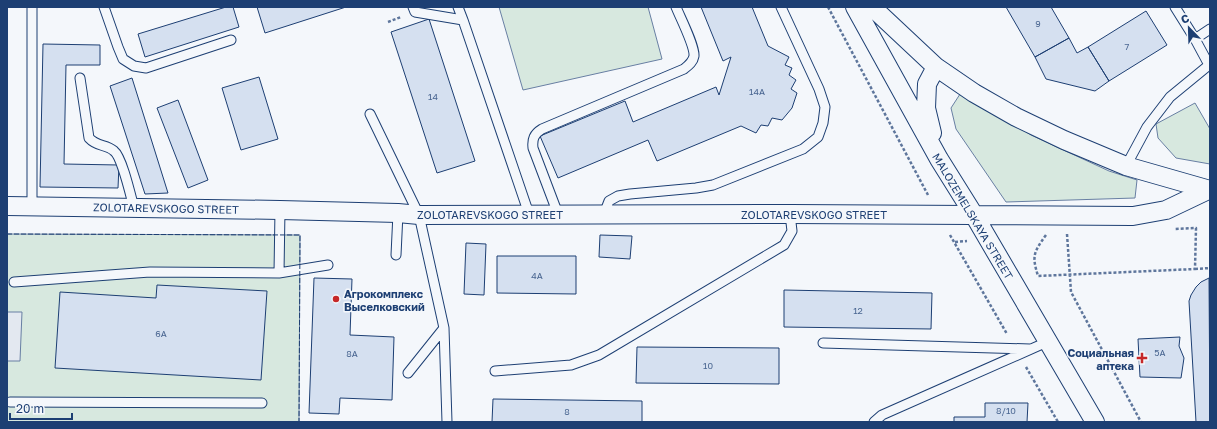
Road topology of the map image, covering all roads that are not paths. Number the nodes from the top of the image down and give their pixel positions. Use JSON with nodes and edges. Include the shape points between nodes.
{"nodes":[{"id":1,"x":32,"y":7,"type":"edge"},
{"id":2,"x":104,"y":7,"type":"edge"},
{"id":3,"x":413,"y":7,"type":"edge"},
{"id":4,"x":458,"y":7,"type":"edge"},
{"id":5,"x":676,"y":7,"type":"edge"},
{"id":6,"x":781,"y":7,"type":"edge"},
{"id":7,"x":855,"y":7,"type":"edge"},
{"id":8,"x":872,"y":7,"type":"edge"},
{"id":9,"x":1175,"y":7,"type":"edge"},
{"id":10,"x":463,"y":20,"type":"junction"},
{"id":11,"x":1210,"y":29,"type":"edge"},
{"id":12,"x":1195,"y":39,"type":"junction"},
{"id":13,"x":231,"y":40,"type":"dead end"},
{"id":14,"x":1209,"y":65,"type":"edge"},
{"id":15,"x":936,"y":67,"type":"junction"},
{"id":16,"x":80,"y":78,"type":"dead end"},
{"id":17,"x":370,"y":114,"type":"dead end"},
{"id":18,"x":939,"y":159,"type":"junction"},
{"id":19,"x":1126,"y":166,"type":"junction"},
{"id":20,"x":1209,"y":190,"type":"edge"},
{"id":21,"x":7,"y":206,"type":"edge"},
{"id":22,"x":32,"y":206,"type":"junction"},
{"id":23,"x":134,"y":208,"type":"junction"},
{"id":24,"x":280,"y":210,"type":"junction"},
{"id":25,"x":398,"y":213,"type":"junction"},
{"id":26,"x":419,"y":214,"type":"junction"},
{"id":27,"x":529,"y":214,"type":"junction"},
{"id":28,"x":558,"y":214,"type":"junction"},
{"id":29,"x":604,"y":214,"type":"junction"},
{"id":30,"x":790,"y":214,"type":"junction"},
{"id":31,"x":974,"y":215,"type":"junction"},
{"id":32,"x":396,"y":255,"type":"dead end"},
{"id":33,"x":328,"y":265,"type":"dead end"},
{"id":34,"x":279,"y":273,"type":"junction"},
{"id":35,"x":14,"y":282,"type":"dead end"},
{"id":36,"x":444,"y":328,"type":"junction"},
{"id":37,"x":823,"y":342,"type":"dead end"},
{"id":38,"x":1047,"y":342,"type":"junction"},
{"id":39,"x":1017,"y":352,"type":"junction"},
{"id":40,"x":496,"y":371,"type":"dead end"},
{"id":41,"x":408,"y":373,"type":"dead end"},
{"id":42,"x":10,"y":402,"type":"dead end"},
{"id":43,"x":262,"y":403,"type":"dead end"},
{"id":44,"x":447,"y":422,"type":"edge"},
{"id":45,"x":874,"y":422,"type":"edge"},
{"id":46,"x":1095,"y":422,"type":"edge"}],
"edges":[{"from":1,"to":22,"type":"lane"},
{"from":2,"to":13,"type":"lane","via":[[123,59],[134,66],[146,68]]},
{"from":3,"to":10,"type":"lane","via":[[415,12]]},
{"from":4,"to":10,"type":"lane"},
{"from":5,"to":28,"type":"lane","via":[[693,49],[694,57],[691,64],[535,133],[533,148]]},
{"from":6,"to":29,"type":"lane","via":[[825,107],[818,136],[803,148],[713,185],[618,196],[609,201]]},
{"from":7,"to":18,"type":"street","name":"MALOZEMELSKAYA STREET"},
{"from":8,"to":15,"type":"street"},
{"from":9,"to":12,"type":"lane"},
{"from":10,"to":27,"type":"lane"},
{"from":11,"to":12,"type":"lane"},
{"from":12,"to":14,"type":"lane"},
{"from":14,"to":19,"type":"lane","via":[[1170,97],[1147,127]]},
{"from":15,"to":18,"type":"street","via":[[927,84],[926,108]]},
{"from":15,"to":19,"type":"street","via":[[1016,117]]},
{"from":16,"to":23,"type":"lane","via":[[89,138],[117,154]]},
{"from":17,"to":26,"type":"lane"},
{"from":18,"to":31,"type":"street","name":"MALOZEMELSKAYA STREET"},
{"from":19,"to":20,"type":"street"},
{"from":20,"to":31,"type":"street","name":"ZOLOTAREVSKOGO STREET","via":[[1166,210],[1133,216]]},
{"from":21,"to":22,"type":"street","name":"ZOLOTAREVSKOGO STREET"},
{"from":22,"to":23,"type":"street","name":"ZOLOTAREVSKOGO STREET"},
{"from":23,"to":24,"type":"street","name":"ZOLOTAREVSKOGO STREET"},
{"from":24,"to":25,"type":"street","name":"ZOLOTAREVSKOGO STREET"},
{"from":24,"to":34,"type":"lane"},
{"from":25,"to":26,"type":"street","name":"ZOLOTAREVSKOGO STREET"},
{"from":25,"to":32,"type":"lane"},
{"from":26,"to":27,"type":"street","name":"ZOLOTAREVSKOGO STREET"},
{"from":26,"to":36,"type":"lane"},
{"from":27,"to":28,"type":"street","name":"ZOLOTAREVSKOGO STREET"},
{"from":28,"to":29,"type":"street","name":"ZOLOTAREVSKOGO STREET"},
{"from":29,"to":30,"type":"street","name":"ZOLOTAREVSKOGO STREET"},
{"from":30,"to":31,"type":"street","name":"ZOLOTAREVSKOGO STREET"},
{"from":30,"to":40,"type":"lane","via":[[792,231],[784,245],[599,355],[571,365]]},
{"from":31,"to":38,"type":"street","name":"MALOZEMELSKAYA STREET"},
{"from":33,"to":34,"type":"lane"},
{"from":34,"to":35,"type":"lane","via":[[150,272]]},
{"from":36,"to":41,"type":"lane"},
{"from":36,"to":44,"type":"lane"},
{"from":37,"to":39,"type":"lane"},
{"from":38,"to":39,"type":"lane"},
{"from":38,"to":46,"type":"street","name":"MALOZEMELSKAYA STREET"},
{"from":39,"to":45,"type":"lane","via":[[882,415]]},
{"from":42,"to":43,"type":"lane"}]}
